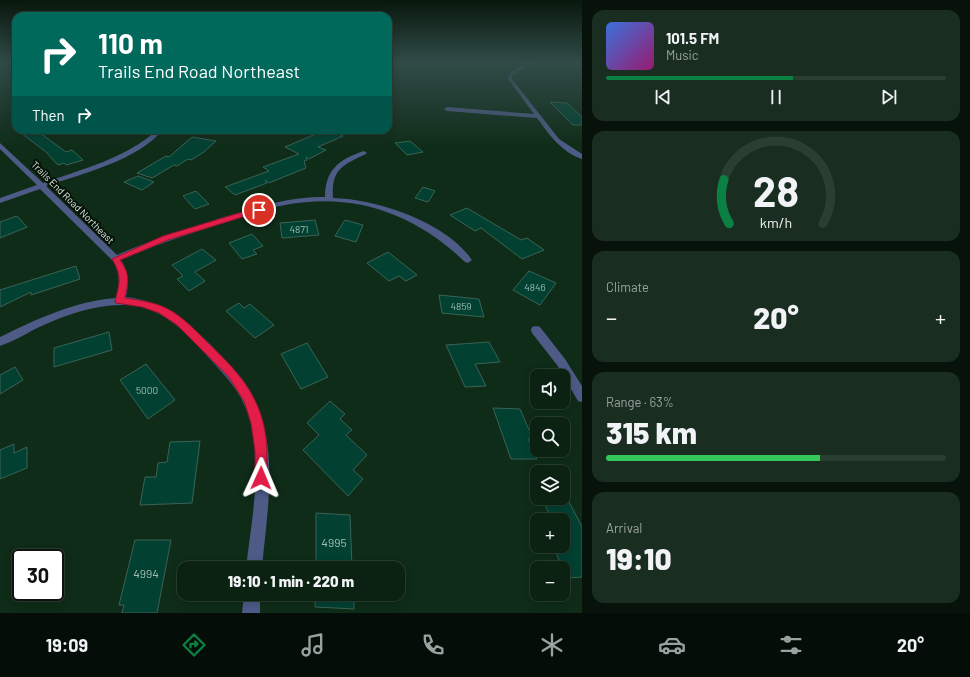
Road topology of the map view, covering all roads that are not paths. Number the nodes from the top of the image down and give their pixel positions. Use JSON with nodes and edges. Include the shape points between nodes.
{"nodes":[{"id":1,"x":518,"y":91,"type":"edge"},
{"id":2,"x":447,"y":109,"type":"dead end"},
{"id":3,"x":538,"y":116,"type":"junction"},
{"id":4,"x":156,"y":134,"type":"edge"},
{"id":5,"x":0,"y":145,"type":"edge"},
{"id":6,"x":364,"y":153,"type":"dead end"},
{"id":7,"x":582,"y":157,"type":"edge"},
{"id":8,"x":42,"y":186,"type":"junction"},
{"id":9,"x":329,"y":199,"type":"junction"},
{"id":10,"x":0,"y":201,"type":"edge"},
{"id":11,"x":116,"y":259,"type":"junction"},
{"id":12,"x":468,"y":260,"type":"dead end"},
{"id":13,"x":120,"y":301,"type":"junction"},
{"id":14,"x":536,"y":330,"type":"dead end"},
{"id":15,"x":0,"y":342,"type":"edge"},
{"id":16,"x":582,"y":397,"type":"edge"},
{"id":17,"x":254,"y":561,"type":"edge"},
{"id":18,"x":252,"y":601,"type":"edge"},
{"id":19,"x":251,"y":613,"type":"edge"}],
"edges":[{"from":1,"to":3,"type":"street"},
{"from":2,"to":3,"type":"street"},
{"from":3,"to":7,"type":"street","via":[[564,146]]},
{"from":4,"to":8,"type":"street","via":[[146,143],[123,156]]},
{"from":5,"to":8,"type":"street","name":"Trails End Road Northeast"},
{"from":6,"to":9,"type":"street","via":[[332,173],[328,184]]},
{"from":8,"to":10,"type":"street"},
{"from":8,"to":11,"type":"street","name":"Trails End Road Northeast"},
{"from":9,"to":11,"type":"street","via":[[293,201],[273,206],[165,238]]},
{"from":9,"to":12,"type":"street","via":[[382,207],[406,216],[441,235]]},
{"from":11,"to":13,"type":"street","name":"Trails End Road Northeast","via":[[125,278]]},
{"from":13,"to":15,"type":"street","via":[[74,308]]},
{"from":13,"to":17,"type":"street","via":[[162,310],[181,322],[232,372],[249,399],[257,423],[261,451]]},
{"from":14,"to":16,"type":"street","via":[[561,362]]},
{"from":18,"to":19,"type":"street"}]}
